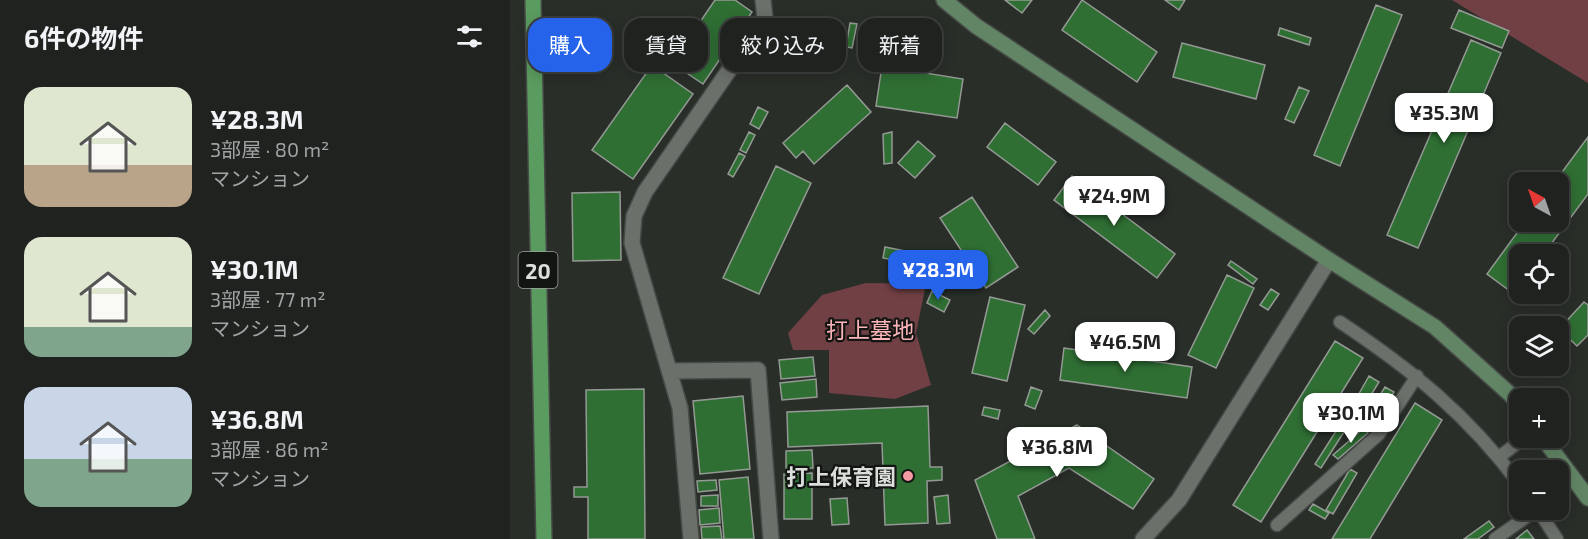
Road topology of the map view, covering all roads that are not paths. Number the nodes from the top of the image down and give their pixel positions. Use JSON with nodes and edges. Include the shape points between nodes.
{"nodes":[{"id":1,"x":533,"y":0,"type":"edge"},
{"id":2,"x":763,"y":0,"type":"edge"},
{"id":3,"x":944,"y":0,"type":"edge"},
{"id":4,"x":1329,"y":260,"type":"junction"},
{"id":5,"x":1340,"y":322,"type":"dead end"},
{"id":6,"x":670,"y":371,"type":"junction"},
{"id":7,"x":1418,"y":376,"type":"junction"},
{"id":8,"x":1509,"y":393,"type":"edge"},
{"id":9,"x":1511,"y":448,"type":"edge"},
{"id":10,"x":1551,"y":448,"type":"edge"},
{"id":11,"x":1499,"y":457,"type":"junction"},
{"id":12,"x":1509,"y":470,"type":"edge"},
{"id":13,"x":1588,"y":498,"type":"edge"},
{"id":14,"x":1523,"y":520,"type":"edge"},
{"id":15,"x":1544,"y":520,"type":"edge"},
{"id":16,"x":1277,"y":525,"type":"dead end"},
{"id":17,"x":544,"y":539,"type":"edge"},
{"id":18,"x":691,"y":539,"type":"edge"},
{"id":19,"x":771,"y":539,"type":"edge"},
{"id":20,"x":1143,"y":539,"type":"edge"},
{"id":21,"x":1496,"y":539,"type":"edge"},
{"id":22,"x":1557,"y":539,"type":"edge"}],
"edges":[{"from":1,"to":17,"type":"main road","number":"20"},
{"from":2,"to":6,"type":"street","via":[[765,18],[645,192],[634,216],[632,243]]},
{"from":3,"to":4,"type":"street","via":[[976,26]]},
{"from":4,"to":8,"type":"street","via":[[1435,327]]},
{"from":4,"to":20,"type":"street","via":[[1196,475]]},
{"from":5,"to":7,"type":"lane"},
{"from":6,"to":18,"type":"street","via":[[680,408]]},
{"from":6,"to":19,"type":"street","via":[[758,370]]},
{"from":7,"to":11,"type":"lane"},
{"from":7,"to":16,"type":"lane","via":[[1378,434]]},
{"from":9,"to":11,"type":"lane"},
{"from":10,"to":13,"type":"street"},
{"from":11,"to":12,"type":"lane"},
{"from":14,"to":21,"type":"lane"},
{"from":15,"to":22,"type":"lane"}]}
